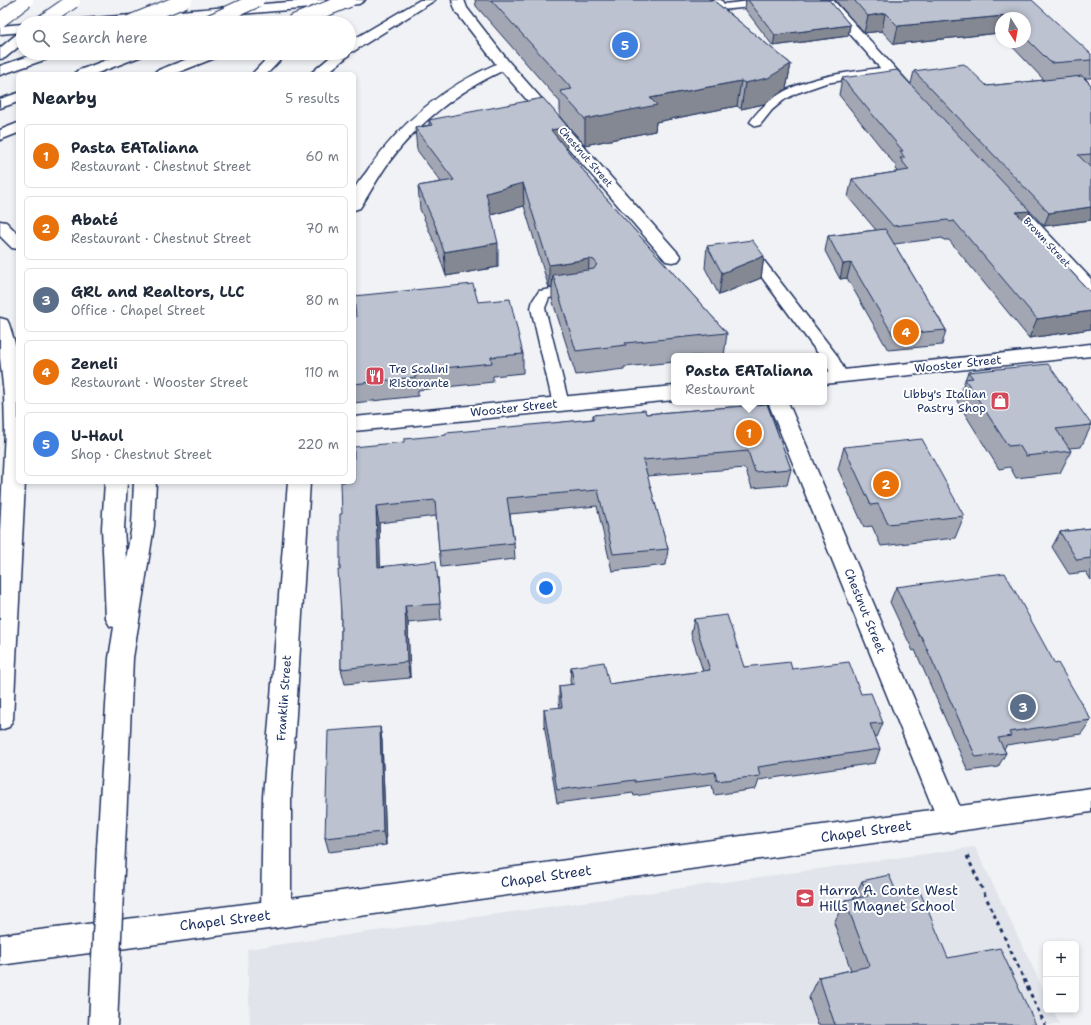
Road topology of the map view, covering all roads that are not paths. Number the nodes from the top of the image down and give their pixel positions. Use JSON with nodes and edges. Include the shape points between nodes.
{"nodes":[{"id":1,"x":26,"y":0,"type":"edge"},
{"id":2,"x":74,"y":0,"type":"edge"},
{"id":3,"x":185,"y":0,"type":"edge"},
{"id":4,"x":257,"y":0,"type":"edge"},
{"id":5,"x":346,"y":0,"type":"edge"},
{"id":6,"x":350,"y":0,"type":"edge"},
{"id":7,"x":359,"y":0,"type":"edge"},
{"id":8,"x":429,"y":0,"type":"edge"},
{"id":9,"x":458,"y":0,"type":"edge"},
{"id":10,"x":715,"y":0,"type":"edge"},
{"id":11,"x":792,"y":0,"type":"edge"},
{"id":12,"x":826,"y":0,"type":"edge"},
{"id":13,"x":248,"y":5,"type":"edge"},
{"id":14,"x":51,"y":16,"type":"edge"},
{"id":15,"x":146,"y":16,"type":"edge"},
{"id":16,"x":147,"y":16,"type":"edge"},
{"id":17,"x":222,"y":16,"type":"edge"},
{"id":18,"x":309,"y":16,"type":"edge"},
{"id":19,"x":326,"y":16,"type":"edge"},
{"id":20,"x":0,"y":20,"type":"edge"},
{"id":21,"x":16,"y":29,"type":"edge"},
{"id":22,"x":0,"y":30,"type":"edge"},
{"id":23,"x":16,"y":42,"type":"edge"},
{"id":24,"x":356,"y":44,"type":"edge"},
{"id":25,"x":0,"y":55,"type":"edge"},
{"id":26,"x":31,"y":60,"type":"edge"},
{"id":27,"x":119,"y":60,"type":"edge"},
{"id":28,"x":197,"y":60,"type":"edge"},
{"id":29,"x":273,"y":60,"type":"edge"},
{"id":30,"x":334,"y":60,"type":"edge"},
{"id":31,"x":504,"y":65,"type":"junction"},
{"id":32,"x":888,"y":70,"type":"junction"},
{"id":33,"x":0,"y":71,"type":"edge"},
{"id":34,"x":87,"y":72,"type":"edge"},
{"id":35,"x":166,"y":72,"type":"edge"},
{"id":36,"x":261,"y":72,"type":"edge"},
{"id":37,"x":319,"y":72,"type":"edge"},
{"id":38,"x":16,"y":98,"type":"edge"},
{"id":39,"x":0,"y":104,"type":"edge"},
{"id":40,"x":920,"y":105,"type":"edge"},
{"id":41,"x":756,"y":122,"type":"dead end"},
{"id":42,"x":16,"y":129,"type":"edge"},
{"id":43,"x":0,"y":135,"type":"edge"},
{"id":44,"x":995,"y":186,"type":"edge"},
{"id":45,"x":356,"y":202,"type":"edge"},
{"id":46,"x":0,"y":226,"type":"edge"},
{"id":47,"x":16,"y":242,"type":"edge"},
{"id":48,"x":672,"y":256,"type":"dead end"},
{"id":49,"x":753,"y":256,"type":"edge"},
{"id":50,"x":588,"y":288,"type":"edge"},
{"id":51,"x":1091,"y":290,"type":"edge"},
{"id":52,"x":0,"y":324,"type":"edge"},
{"id":53,"x":1091,"y":350,"type":"edge"},
{"id":54,"x":826,"y":353,"type":"edge"},
{"id":55,"x":827,"y":354,"type":"edge"},
{"id":56,"x":832,"y":377,"type":"edge"},
{"id":57,"x":671,"y":393,"type":"edge"},
{"id":58,"x":561,"y":404,"type":"junction"},
{"id":59,"x":779,"y":405,"type":"edge"},
{"id":60,"x":356,"y":424,"type":"edge"},
{"id":61,"x":116,"y":484,"type":"edge"},
{"id":62,"x":145,"y":484,"type":"edge"},
{"id":63,"x":299,"y":484,"type":"edge"},
{"id":64,"x":121,"y":658,"type":"junction"},
{"id":65,"x":0,"y":719,"type":"edge"},
{"id":66,"x":1091,"y":800,"type":"edge"},
{"id":67,"x":951,"y":819,"type":"junction"},
{"id":68,"x":276,"y":914,"type":"junction"},
{"id":69,"x":0,"y":950,"type":"edge"},
{"id":70,"x":103,"y":1025,"type":"edge"}],
"edges":[{"from":1,"to":20,"type":"main road","bridge":true},
{"from":2,"to":14,"type":"main road","bridge":true},
{"from":3,"to":15,"type":"main road","bridge":true},
{"from":4,"to":17,"type":"main road","bridge":true},
{"from":5,"to":19,"type":"main road","bridge":true},
{"from":6,"to":18,"type":"main road","bridge":true},
{"from":7,"to":13,"type":"main road"},
{"from":8,"to":24,"type":"main road","via":[[392,20]]},
{"from":9,"to":31,"type":"main road","name":"Chestnut Street","via":[[461,9]]},
{"from":10,"to":11,"type":"lane","via":[[721,7]]},
{"from":12,"to":32,"type":"main road"},
{"from":13,"to":16,"type":"main road"},
{"from":21,"to":22,"type":"main road"},
{"from":23,"to":25,"type":"main road"},
{"from":26,"to":33,"type":"main road"},
{"from":27,"to":34,"type":"main road"},
{"from":28,"to":35,"type":"main road"},
{"from":29,"to":36,"type":"main road"},
{"from":30,"to":37,"type":"main road"},
{"from":31,"to":45,"type":"main road","via":[[464,84],[418,119],[380,162]]},
{"from":31,"to":48,"type":"main road","name":"Chestnut Street"},
{"from":32,"to":40,"type":"main road"},
{"from":32,"to":41,"type":"lane","via":[[808,84],[784,95],[768,107]]},
{"from":38,"to":39,"type":"main road"},
{"from":42,"to":43,"type":"main road"},
{"from":44,"to":51,"type":"main road","name":"Brown Street"},
{"from":46,"to":47,"type":"main road"},
{"from":49,"to":54,"type":"lane"},
{"from":50,"to":58,"type":"lane","via":[[544,294],[538,308]]},
{"from":52,"to":65,"type":"main road","via":[[10,357],[15,391],[16,426]]},
{"from":53,"to":56,"type":"main road","name":"Wooster Street"},
{"from":55,"to":56,"type":"lane","via":[[830,358]]},
{"from":57,"to":58,"type":"main road","name":"Wooster Street"},
{"from":58,"to":60,"type":"main road","name":"Wooster Street"},
{"from":59,"to":67,"type":"main road","name":"Chestnut Street"},
{"from":61,"to":64,"type":"main road","via":[[113,528]]},
{"from":62,"to":64,"type":"main road","via":[[143,526]]},
{"from":63,"to":68,"type":"main road","name":"Franklin Street","via":[[277,797]]},
{"from":64,"to":70,"type":"main road","bridge":true},
{"from":66,"to":67,"type":"main road","name":"Chapel Street"},
{"from":67,"to":68,"type":"main road","name":"Chapel Street"},
{"from":68,"to":69,"type":"main road","name":"Chapel Street"}]}
